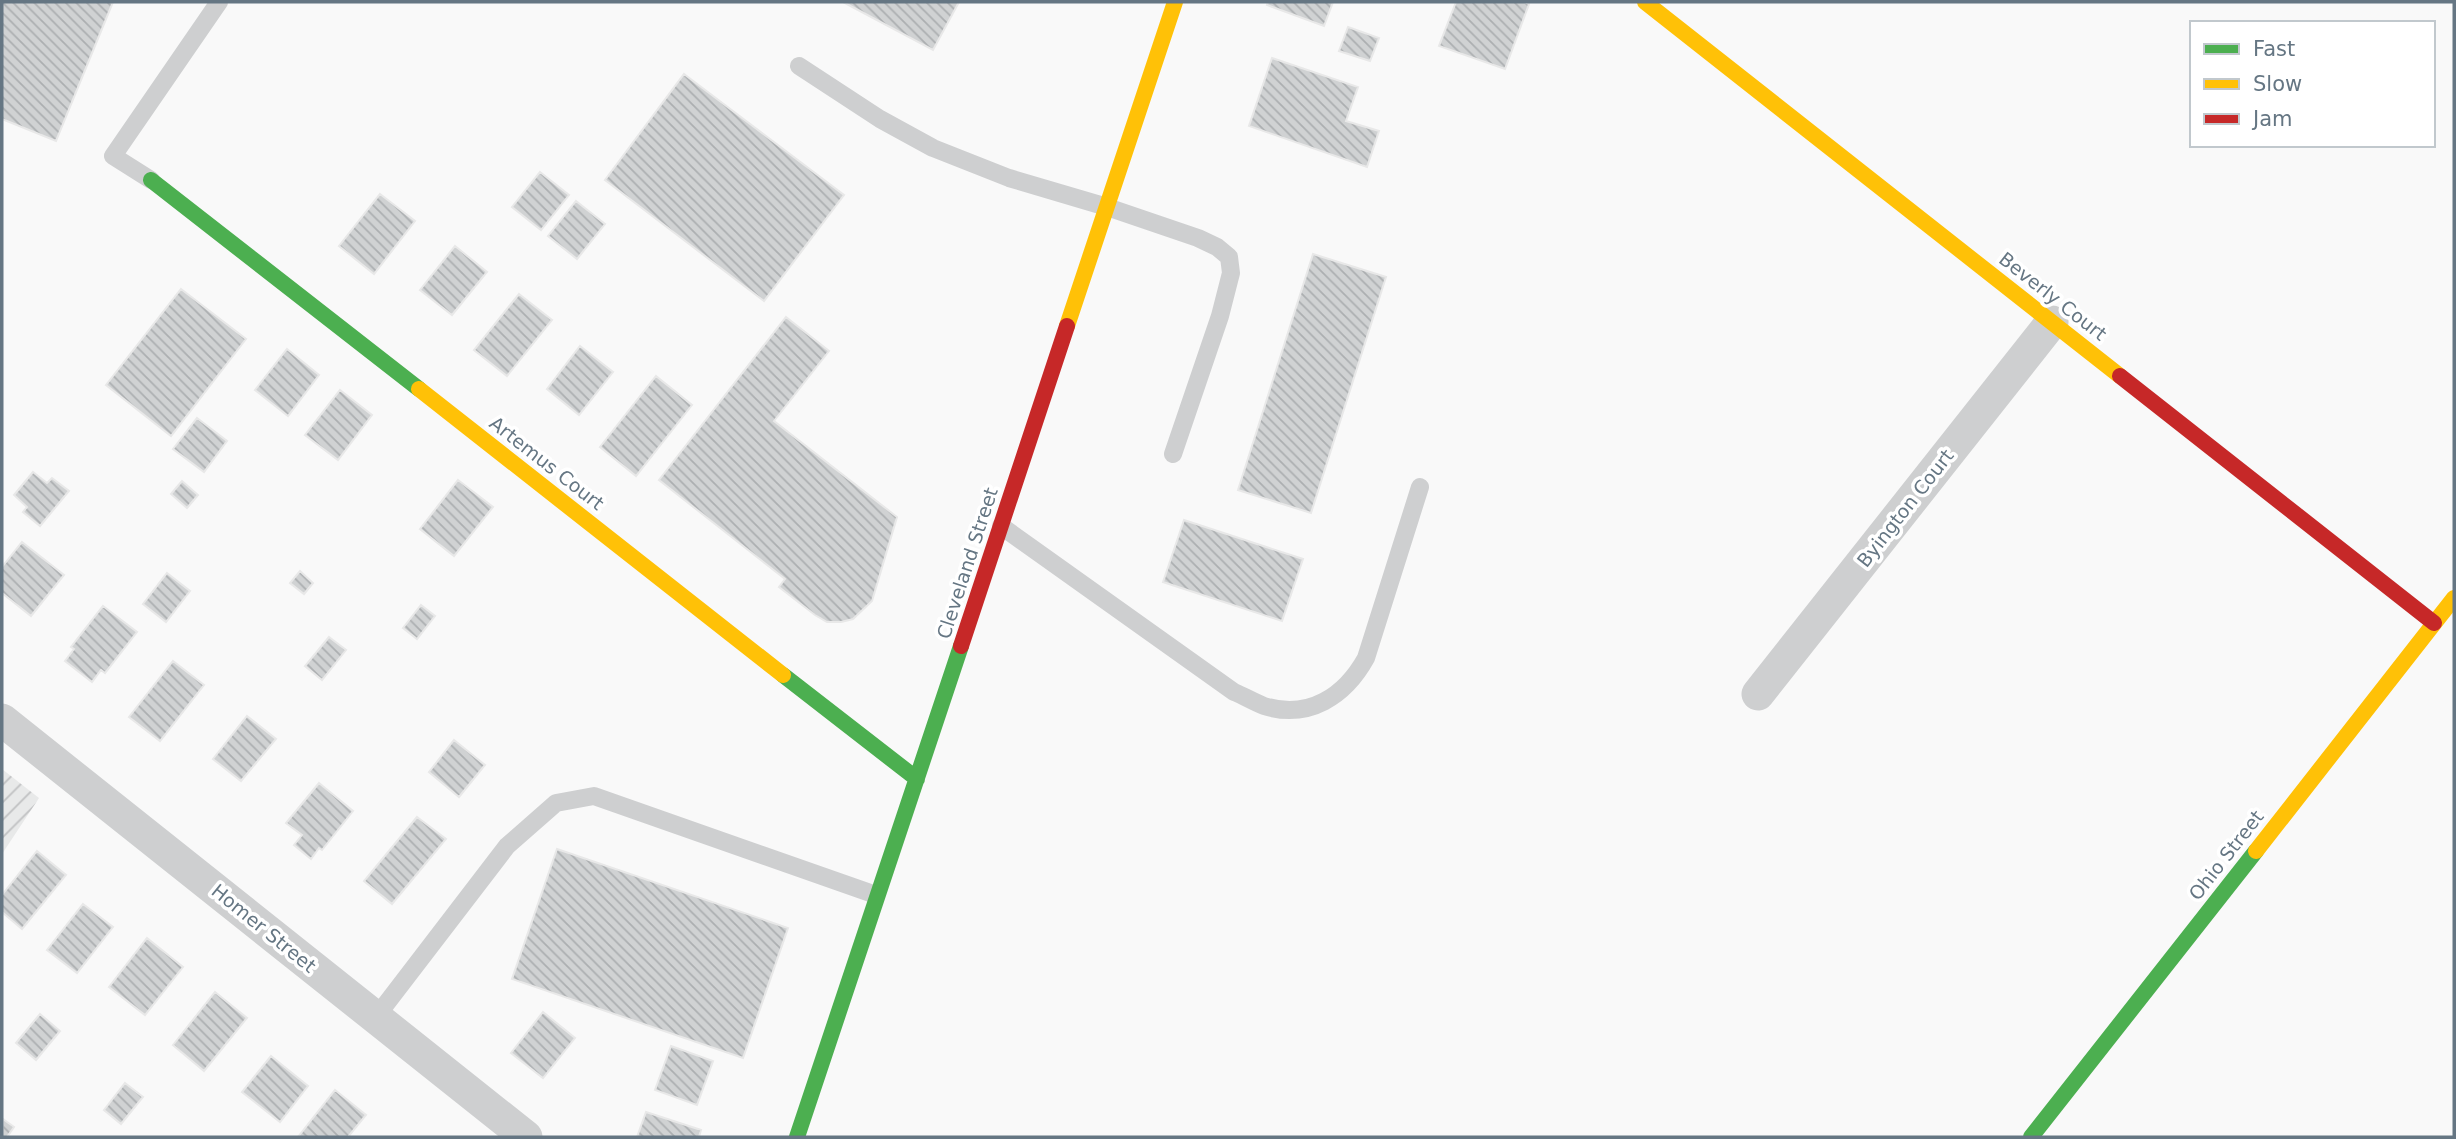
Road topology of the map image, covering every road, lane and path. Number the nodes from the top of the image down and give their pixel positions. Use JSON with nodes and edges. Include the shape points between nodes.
{"nodes":[{"id":1,"x":219,"y":2,"type":"edge"},
{"id":2,"x":1175,"y":2,"type":"edge"},
{"id":3,"x":1645,"y":2,"type":"edge"},
{"id":4,"x":799,"y":66,"type":"dead end"},
{"id":5,"x":151,"y":180,"type":"joint"},
{"id":6,"x":1107,"y":207,"type":"junction"},
{"id":7,"x":2052,"y":322,"type":"junction"},
{"id":8,"x":1173,"y":454,"type":"dead end"},
{"id":9,"x":1420,"y":486,"type":"dead end"},
{"id":10,"x":1001,"y":526,"type":"junction"},
{"id":11,"x":2454,"y":598,"type":"edge"},
{"id":12,"x":2434,"y":623,"type":"junction"},
{"id":13,"x":1758,"y":694,"type":"dead end"},
{"id":14,"x":2,"y":720,"type":"edge"},
{"id":15,"x":917,"y":779,"type":"junction"},
{"id":16,"x":876,"y":895,"type":"junction"},
{"id":17,"x":376,"y":1017,"type":"junction"},
{"id":18,"x":526,"y":1137,"type":"edge"},
{"id":19,"x":797,"y":1137,"type":"edge"},
{"id":20,"x":2031,"y":1137,"type":"edge"}],
"edges":[{"from":1,"to":5,"type":"lane","via":[[113,156]]},
{"from":2,"to":6,"type":"street","name":"Cleveland Street"},
{"from":3,"to":7,"type":"street","name":"Beverly Court"},
{"from":4,"to":6,"type":"lane","via":[[933,148]]},
{"from":5,"to":15,"type":"street","name":"Artemus Court"},
{"from":6,"to":8,"type":"lane","via":[[1198,238],[1229,257],[1231,273],[1220,317]]},
{"from":6,"to":10,"type":"street","name":"Cleveland Street"},
{"from":7,"to":12,"type":"street","name":"Beverly Court"},
{"from":7,"to":13,"type":"street","name":"Byington Court"},
{"from":9,"to":10,"type":"lane","via":[[1366,658],[1355,677],[1332,699],[1291,710],[1266,706],[1234,692]]},
{"from":10,"to":15,"type":"street","name":"Cleveland Street"},
{"from":11,"to":12,"type":"street","name":"Ohio Street"},
{"from":12,"to":20,"type":"street","name":"Ohio Street"},
{"from":14,"to":17,"type":"street","name":"Homer Street"},
{"from":15,"to":16,"type":"street","name":"Cleveland Street"},
{"from":16,"to":17,"type":"lane","via":[[594,796],[556,803],[507,846]]},
{"from":16,"to":19,"type":"street","name":"Cleveland Street"},
{"from":17,"to":18,"type":"street","name":"Homer Street"}]}
